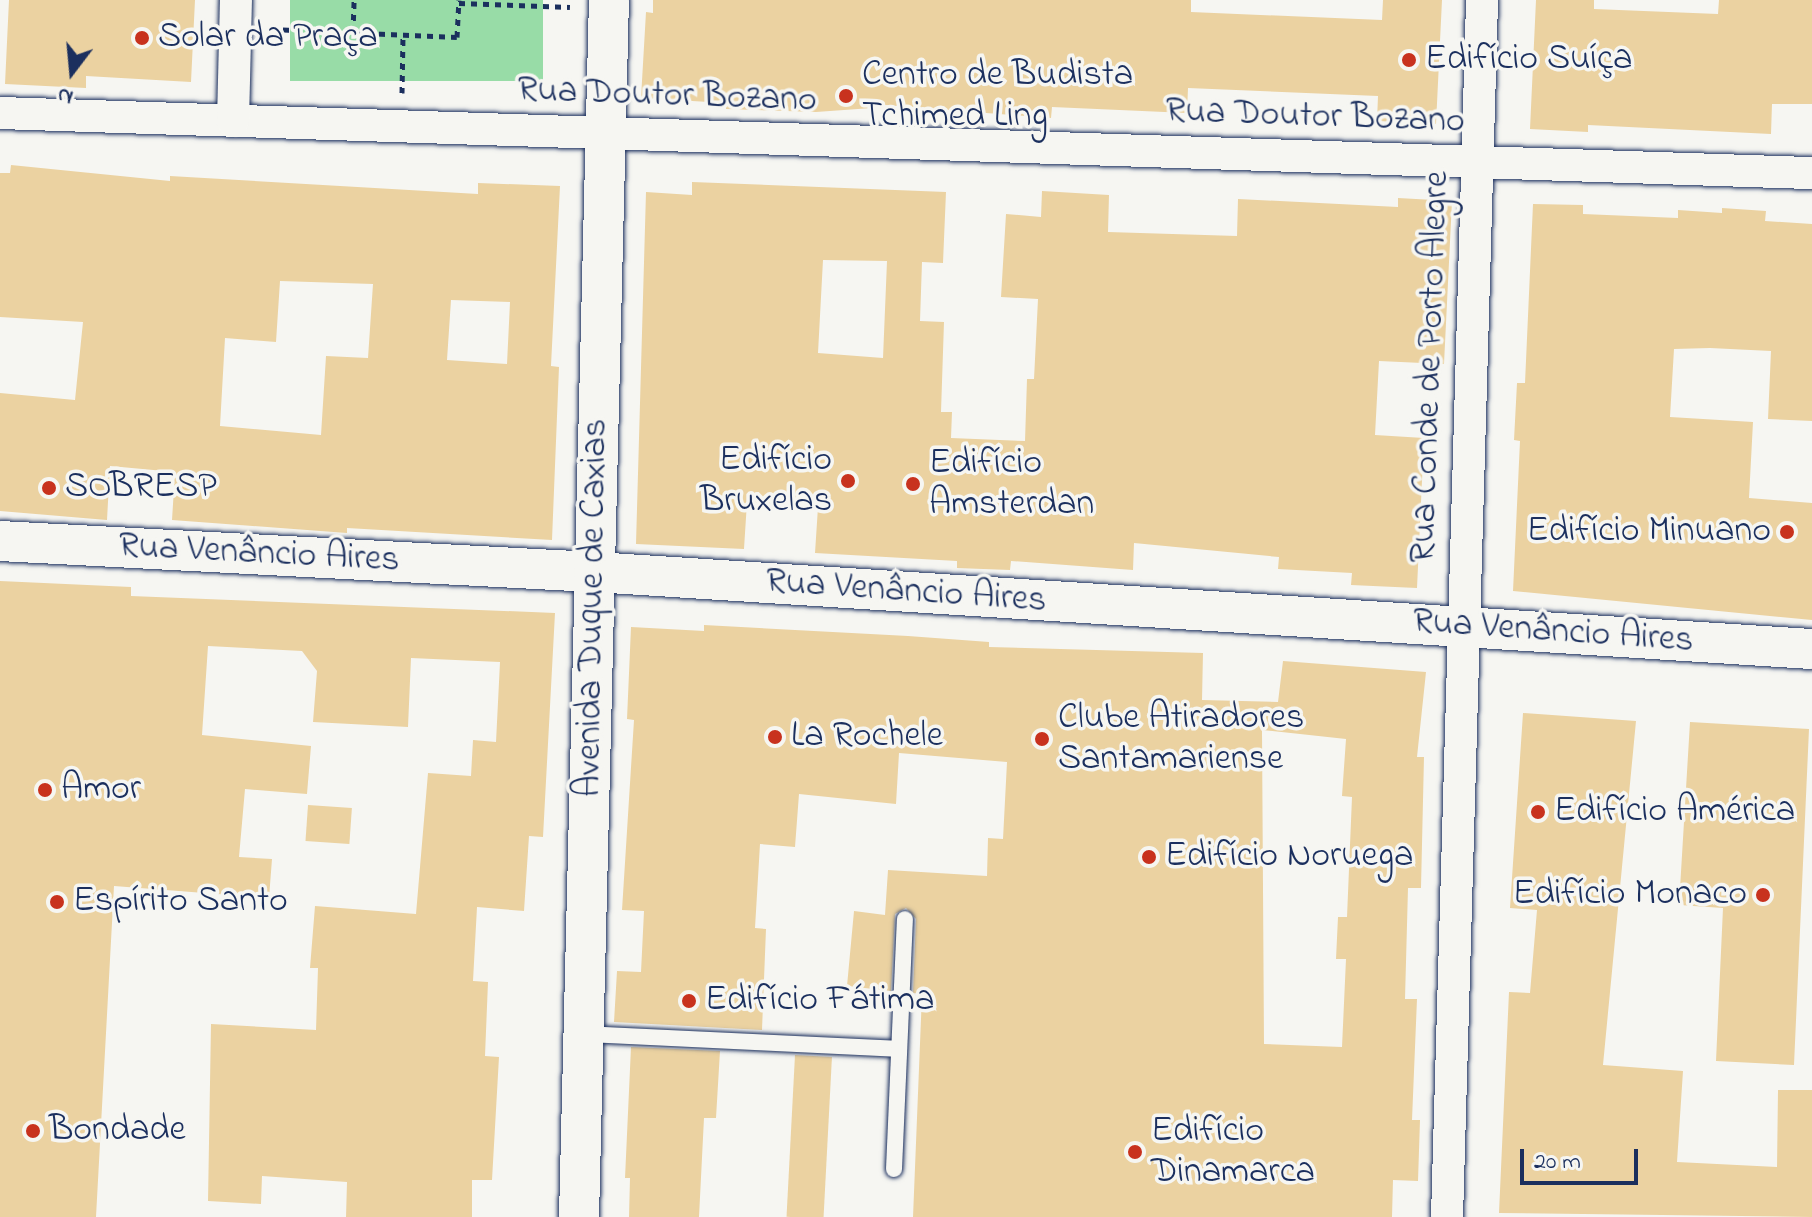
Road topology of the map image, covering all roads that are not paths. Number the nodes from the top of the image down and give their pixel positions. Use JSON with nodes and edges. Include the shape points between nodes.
{"nodes":[{"id":1,"x":236,"y":0,"type":"edge"},
{"id":2,"x":1482,"y":0,"type":"edge"},
{"id":3,"x":595,"y":4,"type":"edge"},
{"id":4,"x":0,"y":113,"type":"edge"},
{"id":5,"x":233,"y":121,"type":"junction"},
{"id":6,"x":604,"y":134,"type":"junction"},
{"id":7,"x":1477,"y":163,"type":"junction"},
{"id":8,"x":1812,"y":173,"type":"edge"},
{"id":9,"x":0,"y":541,"type":"edge"},
{"id":10,"x":594,"y":572,"type":"junction"},
{"id":11,"x":1463,"y":627,"type":"junction"},
{"id":12,"x":1812,"y":649,"type":"edge"},
{"id":13,"x":905,"y":919,"type":"dead end"},
{"id":14,"x":583,"y":1034,"type":"junction"},
{"id":15,"x":899,"y":1049,"type":"junction"},
{"id":16,"x":894,"y":1169,"type":"dead end"},
{"id":17,"x":579,"y":1217,"type":"edge"},
{"id":18,"x":1447,"y":1217,"type":"edge"}],
"edges":[{"from":1,"to":5,"type":"street"},
{"from":2,"to":7,"type":"street","name":"Rua Conde de Porto Alegre"},
{"from":3,"to":6,"type":"street","name":"Avenida Duque de Caxias"},
{"from":4,"to":5,"type":"street","name":"Rua Doutor Bozano"},
{"from":5,"to":6,"type":"street","name":"Rua Doutor Bozano"},
{"from":6,"to":7,"type":"street","name":"Rua Doutor Bozano"},
{"from":6,"to":10,"type":"street","name":"Avenida Duque de Caxias"},
{"from":7,"to":8,"type":"street","name":"Rua Doutor Bozano"},
{"from":7,"to":11,"type":"street","name":"Rua Conde de Porto Alegre"},
{"from":9,"to":10,"type":"street","name":"Rua Venâncio Aires"},
{"from":10,"to":11,"type":"street","name":"Rua Venâncio Aires"},
{"from":10,"to":14,"type":"street","name":"Avenida Duque de Caxias"},
{"from":11,"to":12,"type":"street","name":"Rua Venâncio Aires"},
{"from":11,"to":18,"type":"street","name":"Rua Conde de Porto Alegre"},
{"from":13,"to":15,"type":"lane"},
{"from":14,"to":15,"type":"lane"},
{"from":14,"to":17,"type":"street","name":"Avenida Duque de Caxias"},
{"from":15,"to":16,"type":"lane"}]}
